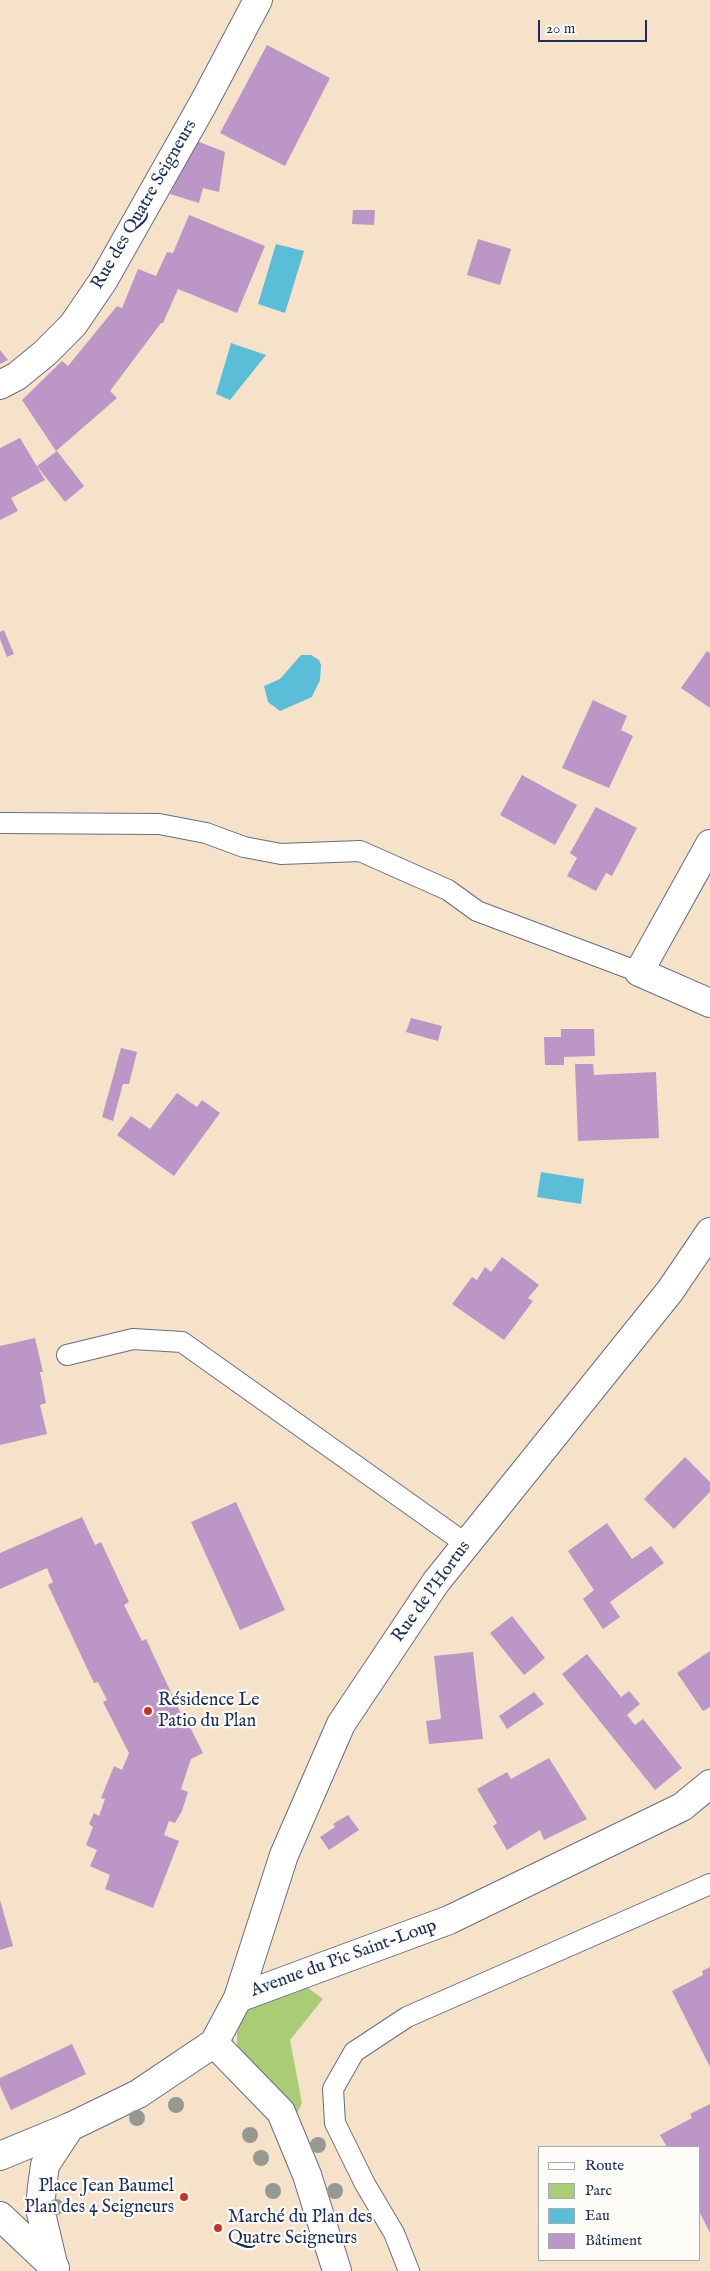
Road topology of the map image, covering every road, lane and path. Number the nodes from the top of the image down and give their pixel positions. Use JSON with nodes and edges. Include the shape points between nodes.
{"nodes":[{"id":1,"x":258,"y":0,"type":"edge"},
{"id":2,"x":0,"y":385,"type":"edge"},
{"id":3,"x":0,"y":823,"type":"edge"},
{"id":4,"x":710,"y":844,"type":"edge"},
{"id":5,"x":639,"y":972,"type":"junction"},
{"id":6,"x":710,"y":1003,"type":"edge"},
{"id":7,"x":710,"y":1232,"type":"edge"},
{"id":8,"x":67,"y":1355,"type":"dead end"},
{"id":9,"x":466,"y":1544,"type":"junction"},
{"id":10,"x":710,"y":1784,"type":"edge"},
{"id":11,"x":710,"y":1794,"type":"edge"},
{"id":12,"x":682,"y":1807,"type":"junction"},
{"id":13,"x":710,"y":1884,"type":"edge"},
{"id":14,"x":238,"y":1998,"type":"junction"},
{"id":15,"x":214,"y":2043,"type":"junction"},
{"id":16,"x":70,"y":2127,"type":"junction"},
{"id":17,"x":0,"y":2156,"type":"edge"},
{"id":18,"x":0,"y":2216,"type":"edge"},
{"id":19,"x":56,"y":2269,"type":"edge"},
{"id":20,"x":337,"y":2271,"type":"edge"},
{"id":21,"x":409,"y":2271,"type":"edge"}],
"edges":[{"from":1,"to":2,"type":"street","name":"Rue des Quatre Seigneurs","via":[[103,281],[73,325],[17,376]]},
{"from":3,"to":5,"type":"lane","via":[[160,824],[282,854],[360,852],[448,890],[477,911]]},
{"from":4,"to":5,"type":"street"},
{"from":5,"to":6,"type":"street"},
{"from":7,"to":9,"type":"street","name":"Rue de l'Hortus","via":[[670,1291]]},
{"from":8,"to":9,"type":"lane","via":[[134,1339],[182,1342]]},
{"from":9,"to":14,"type":"street","name":"Rue de l'Hortus","via":[[433,1586],[341,1724],[284,1855]]},
{"from":10,"to":12,"type":"street","name":"Avenue du Pic Saint-Loup"},
{"from":11,"to":12,"type":"lane"},
{"from":12,"to":14,"type":"street","name":"Avenue du Pic Saint-Loup","via":[[449,1920]]},
{"from":13,"to":21,"type":"lane","via":[[407,2016],[354,2052],[333,2089],[335,2123],[394,2233]]},
{"from":14,"to":15,"type":"street","name":"Avenue du Pic Saint-Loup"},
{"from":15,"to":16,"type":"street","name":"Avenue du Pic Saint-Loup","via":[[138,2094]]},
{"from":15,"to":20,"type":"street","via":[[282,2112],[308,2175]]},
{"from":16,"to":17,"type":"street","name":"Avenue du Pic Saint-Loup"},
{"from":16,"to":19,"type":"street","via":[[45,2164],[42,2187],[40,2209]]},
{"from":18,"to":19,"type":"street"}]}
